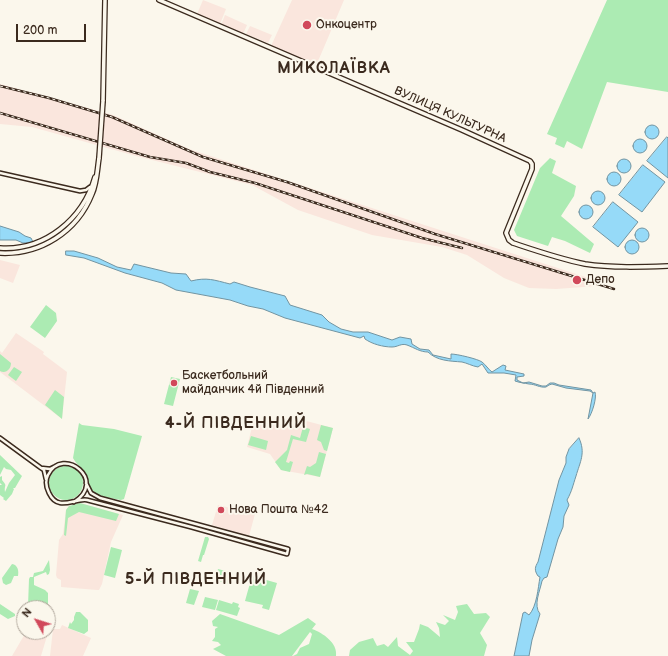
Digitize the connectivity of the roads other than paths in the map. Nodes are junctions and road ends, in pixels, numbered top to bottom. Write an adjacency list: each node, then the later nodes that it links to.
1 (105, 0): 3 (main road, bridge)
2 (159, 0): 10 (main road, ВУЛИЦЯ КУЛЬТУРНА)
3 (97, 170): 5 (main road); 9 (main road)
4 (0, 173): 6 (street)
5 (92, 185): 6 (street); 7 (main road)
6 (80, 191): 7 (street)
7 (86, 200): 8 (main road)
8 (0, 248)
9 (0, 253)
10 (668, 266)
11 (0, 438): 13 (street)
12 (58, 465): 13 (street); 14 (street); 15 (street)
13 (41, 468): 14 (street)
14 (46, 482): 16 (street)
15 (86, 483): 16 (street); 16 (street)
16 (74, 502)

